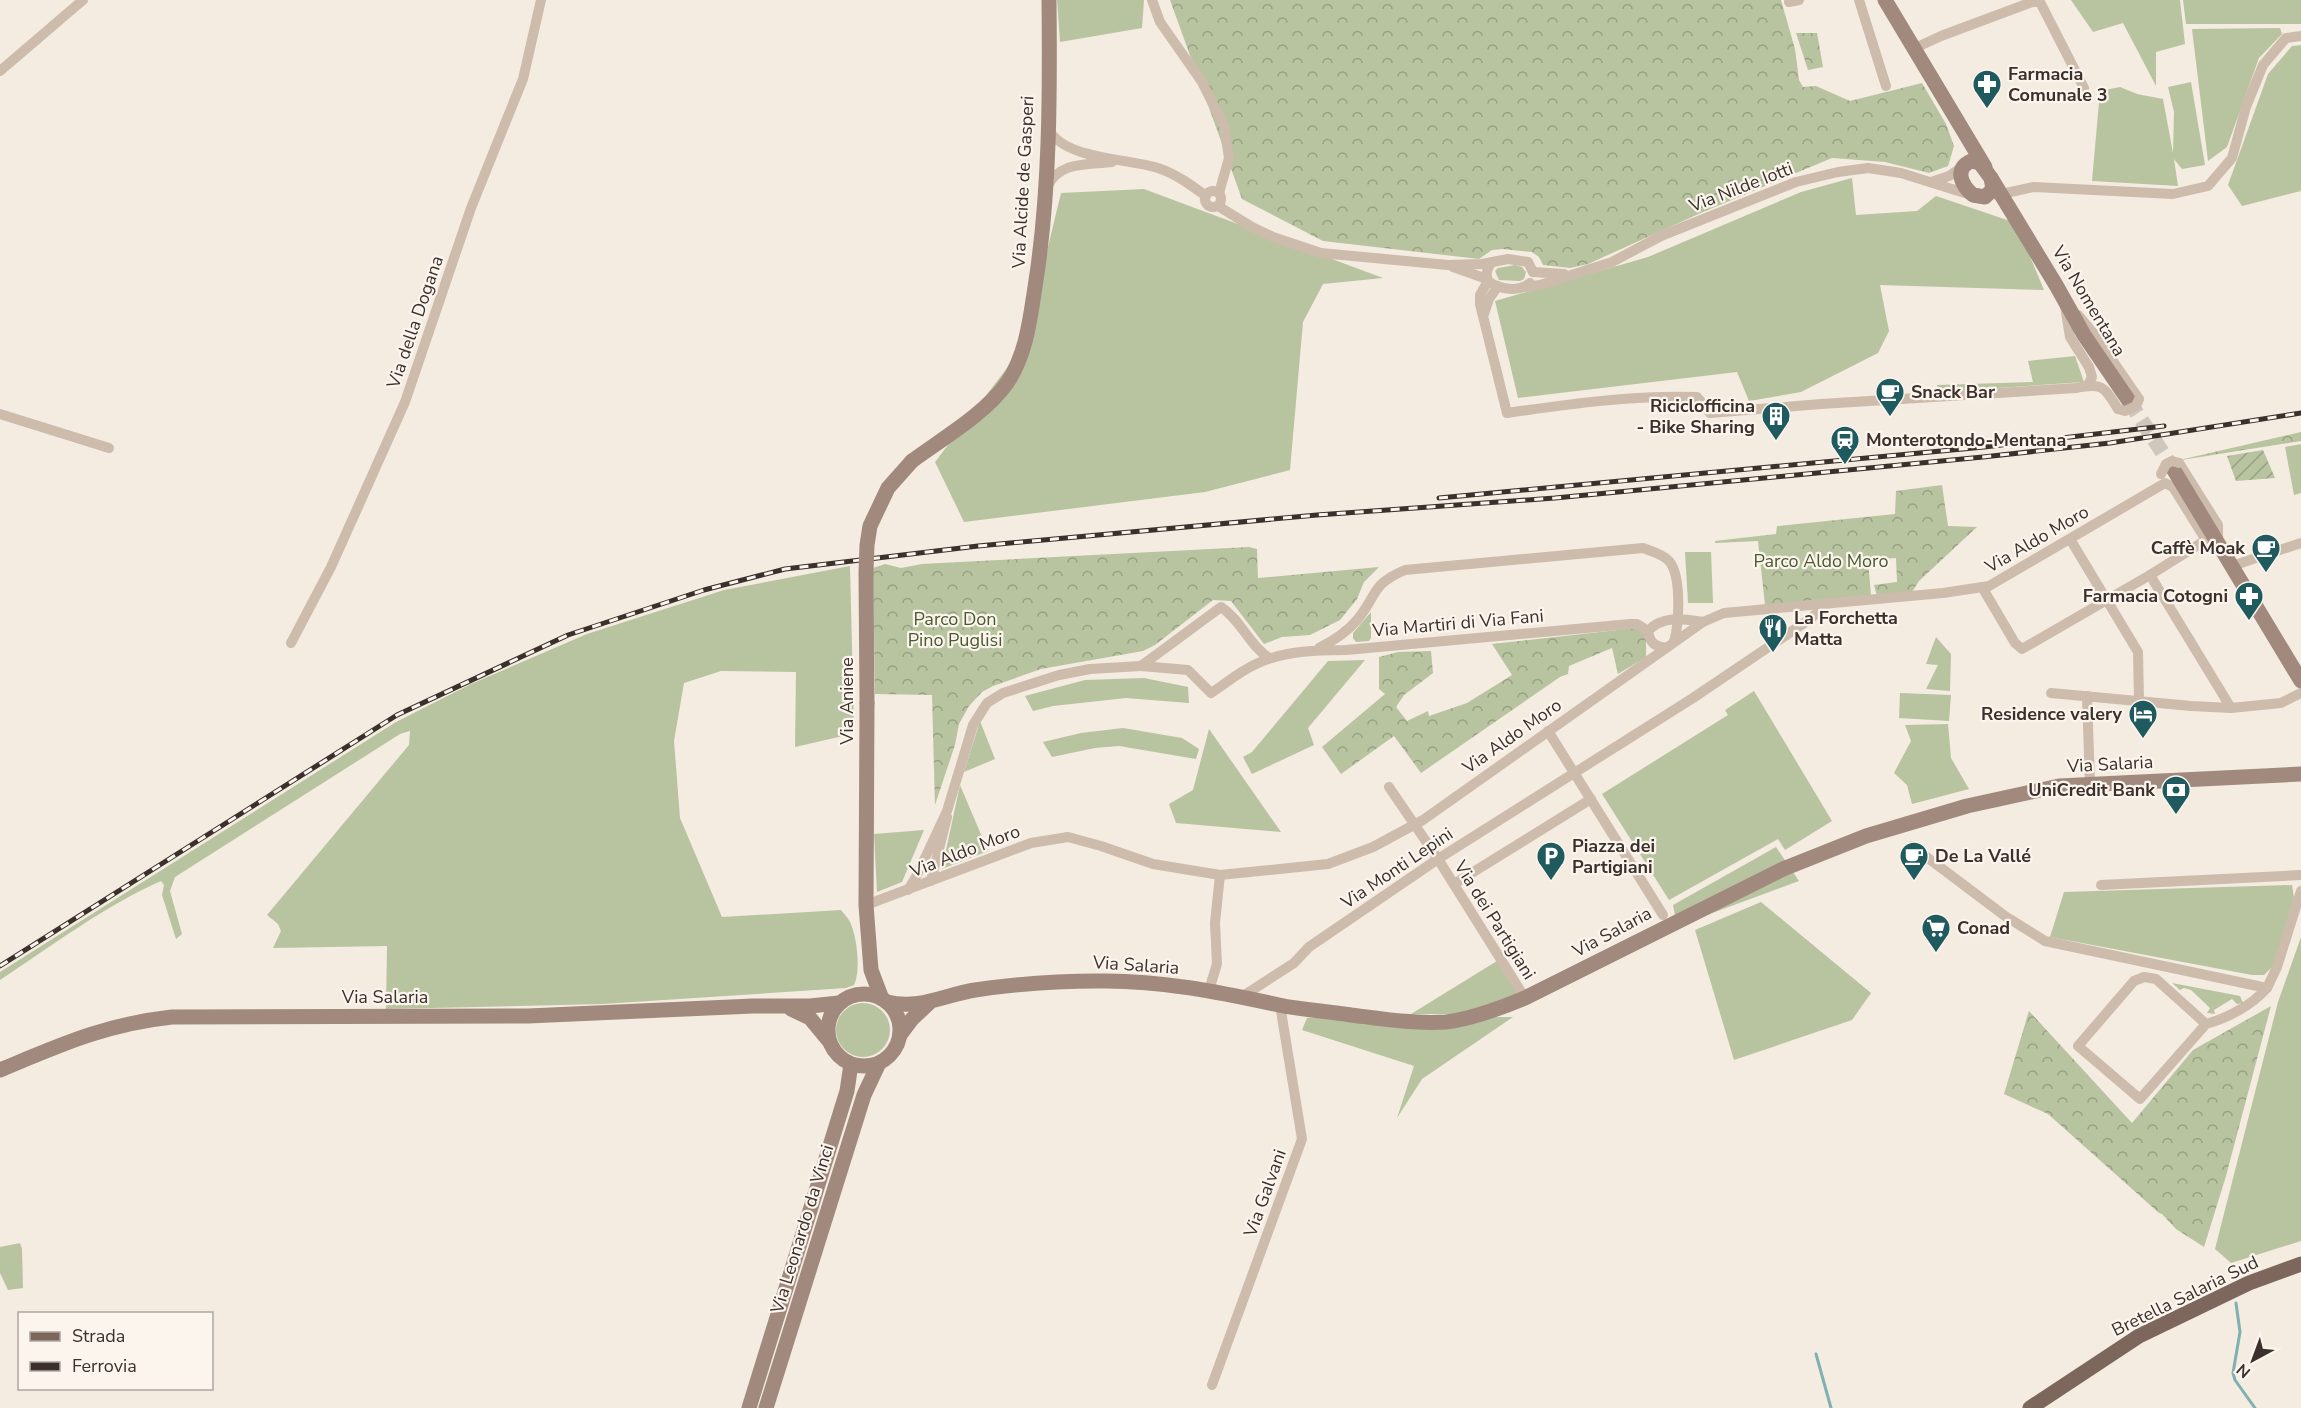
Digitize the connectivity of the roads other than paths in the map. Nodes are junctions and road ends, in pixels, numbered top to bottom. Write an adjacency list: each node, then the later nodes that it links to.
1 (82, 0): 9 (street)
2 (541, 0): 53 (street, Via della Dogana)
3 (1049, 0): 13 (main road, Via Alcide de Gasperi)
4 (1152, 0): 22 (street)
5 (1859, 0): 10 (street)
6 (1885, 0): 8 (main road)
7 (2301, 36): 23 (street)
8 (1913, 49): 11 (street); 12 (main road)
9 (0, 71)
10 (1886, 86)
11 (2084, 88)
12 (1955, 116): 17 (main road); 19 (main road, Via Nomentana)
13 (1047, 125): 14 (street); 15 (main road, Via Alcide de Gasperi)
14 (1062, 145): 15 (street); 16 (street)
15 (1046, 156): 18 (street); 21 (main road, Via Alcide de Gasperi)
16 (1120, 162): 18 (street); 24 (street)
17 (1963, 166): 19 (main road); 20 (street); 25 (main road)
18 (1062, 169): 21 (street)
19 (1988, 172): 23 (main road, Via Nomentana); 25 (main road)
20 (1930, 183): 25 (street, Via Nilde Iotti); 31 (street, Via Nilde Iotti)
21 (1045, 190): 39 (main road, Via Alcide de Gasperi)
22 (1219, 193): 24 (street); 26 (street)
23 (2000, 194): 25 (street); 27 (main road, Via Nomentana)
24 (1206, 196): 26 (street)
25 (1979, 196): 27 (main road, Via Nomentana)
26 (1218, 206): 29 (street, Via Nilde Iotti)
27 (2017, 220): 34 (main road, Via Nomentana)
28 (1491, 263): 29 (street, Via Nilde Iotti); 30 (street, Via Nilde Iotti); 32 (street)
29 (1448, 265): 32 (street, Via Nilde Iotti)
30 (1533, 272): 31 (street, Via Nilde Iotti); 33 (street)
31 (1570, 274): 33 (street, Via Nilde Iotti)
32 (1491, 282): 33 (street); 35 (street)
33 (1526, 287)
34 (2065, 301): 35 (street); 36 (main road, Via Nomentana)
35 (2088, 385): 36 (street)
36 (2129, 403)
37 (0, 414): 38 (street)
38 (109, 448)
39 (912, 461): 82 (main road, Via Aniene, bridge)
40 (2171, 468): 41 (street); 43 (main road)
41 (2157, 488): 42 (street, Via Aldo Moro); 43 (street)
42 (2070, 539): 47 (street, Via Aldo Moro); 48 (street)
43 (2212, 542): 45 (main road); 46 (street)
44 (2301, 543): 45 (street)
45 (2232, 566): 59 (main road)
46 (2150, 575): 48 (street); 64 (street)
47 (1982, 587): 48 (street); 49 (street, Via Aldo Moro)
48 (2107, 600): 63 (street)
49 (1828, 603): 51 (street, Via Aldo Moro); 66 (street, Via Monti Lepini)
50 (1678, 618): 51 (street); 52 (street); 54 (street); 55 (street)
51 (1702, 622): 54 (street, Via Aldo Moro)
52 (1649, 636): 54 (street, Via Martiri di Via Fani); 55 (street, Via Martiri di Via Fani); 57 (street)
53 (291, 643)
54 (1670, 645): 57 (street, Via Aldo Moro)
55 (1317, 650): 56 (street, Via Martiri di Via Fani)
56 (1269, 658): 58 (street, Via Martiri di Via Fani); 58 (street)
57 (1645, 663): 65 (street, Via Aldo Moro)
58 (1140, 666): 71 (street, Via Martiri di Via Fani)
59 (2301, 681)
60 (2051, 693): 62 (street)
61 (2301, 693): 64 (street)
62 (2087, 696): 63 (street); 68 (street)
63 (2139, 701): 64 (street)
64 (2231, 708)
65 (1548, 731): 66 (street); 72 (street, Via Aldo Moro)
66 (1575, 773): 70 (street); 74 (street, Via Monti Lepini)
67 (2301, 774): 68 (main road, Via Salaria)
68 (2090, 784): 89 (main road, Via Salaria)
69 (1389, 787): 72 (street)
70 (1591, 799): 78 (street); 83 (street)
71 (947, 811): 77 (street); 80 (street)
72 (1414, 825): 74 (street); 75 (street, Via Aldo Moro)
73 (1912, 846): 85 (street)
74 (1438, 859): 78 (street, Via dei Partigiani); 88 (street, Via Monti Lepini)
75 (1220, 874): 77 (street, Via Aldo Moro); 86 (street)
76 (2301, 875): 79 (street)
77 (931, 881): 80 (street, Via Aldo Moro)
78 (1454, 885): 89 (street, Via dei Partigiani)
79 (2101, 885)
80 (908, 891): 82 (street, Via Aldo Moro)
81 (2301, 891): 85 (street)
82 (866, 905): 84 (main road, Via Aniene)
83 (1663, 915)
84 (869, 955): 87 (main road, Via Aniene); 90 (main road, Via Aniene)
85 (2267, 988): 95 (street)
86 (1209, 990): 88 (main road, Via Salaria); 92 (main road, Via Salaria)
87 (853, 995): 90 (main road, Via Salaria); 91 (main road, Via Salaria)
88 (1243, 996): 93 (main road, Via Salaria)
89 (1525, 998): 93 (main road, Via Salaria)
90 (884, 1000): 92 (main road, Via Salaria); 96 (main road)
91 (839, 1003): 94 (main road, Via Salaria); 97 (main road)
92 (929, 1003): 96 (main road, Via Salaria)
93 (1280, 1005): 102 (street, Via Galvani)
94 (779, 1006): 97 (main road, Via Salaria); 100 (main road, Via Salaria)
95 (2206, 1024): 95 (street)
96 (900, 1035): 98 (main road, Via Salaria)
97 (830, 1042): 99 (main road, Via Salaria)
98 (879, 1063): 99 (main road); 104 (main road, Via Leonardo da Vinci)
99 (851, 1064): 103 (main road, Via Leonardo da Vinci)
100 (0, 1070)
101 (2301, 1264): 105 (main road, Bretella Salaria Sud)
102 (1212, 1385)
103 (748, 1408)
104 (766, 1408)
105 (2030, 1408)

